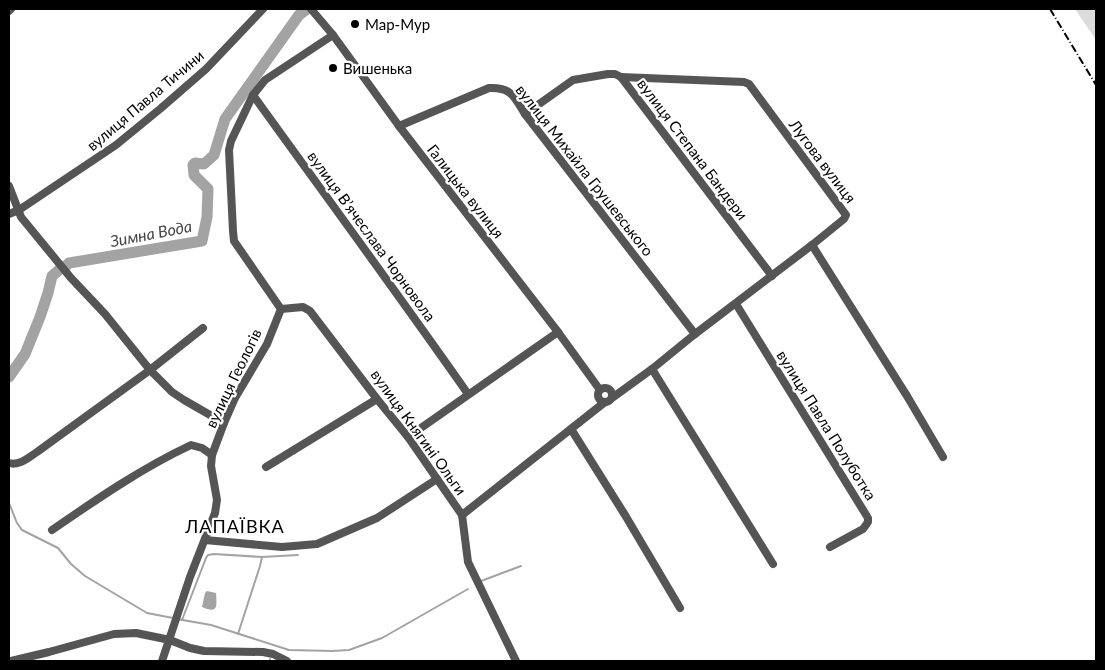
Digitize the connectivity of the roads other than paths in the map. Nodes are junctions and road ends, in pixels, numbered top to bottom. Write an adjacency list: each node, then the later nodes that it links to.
1 (263, 9): 9 (street, вулиця Павла Тичини)
2 (311, 9): 3 (street, Галицька вулиця)
3 (333, 35): 5 (street); 7 (street, Галицька вулиця)
4 (621, 77): 6 (street, вулиця Степана Бандери); 11 (street, Лугова вулиця); 12 (street, вулиця Степана Бандери)
5 (253, 96): 14 (street); 21 (street, вулиця Вʼячеслава Чорновола)
6 (526, 114): 7 (street, вулиця Михайла Грушевського); 17 (street, вулиця Михайла Грушевського)
7 (399, 126): 16 (street, Галицька вулиця)
8 (9, 186): 9 (street)
9 (19, 210): 10 (street, вулиця Павла Тичини); 19 (street)
10 (9, 214)
11 (812, 245): 12 (street, Лугова вулиця); 28 (street)
12 (772, 276): 13 (street, Лугова вулиця)
13 (736, 304): 17 (street, Лугова вулиця); 35 (street, вулиця Павла Полуботка)
14 (281, 309): 22 (street, вулиця Княгині Ольги); 24 (street, вулиця Геологів)
15 (203, 328): 19 (street)
16 (558, 332): 20 (street, Галицька вулиця); 21 (street)
17 (695, 334): 18 (street, Лугова вулиця)
18 (652, 369): 23 (street, Лугова вулиця); 36 (street)
19 (150, 370): 24 (street); 29 (street)
20 (600, 390): 23 (street); 23 (street)
21 (468, 394): 26 (street)
22 (377, 399): 26 (street, вулиця Княгині Ольги); 30 (street)
23 (609, 400): 25 (street, Лугова вулиця)
24 (224, 423): 27 (street, вулиця Геологів)
25 (571, 430): 32 (street, Лугова вулиця); 37 (street)
26 (408, 437): 31 (street, вулиця Княгині Ольги)
27 (212, 455): 33 (street); 34 (street, вулиця Геологів)
28 (943, 456)
29 (9, 463)
30 (266, 467)
31 (437, 480): 32 (street, вулиця Княгині Ольги); 34 (street)
32 (462, 515): 42 (street, вулиця Княгині Ольги)
33 (52, 530)
34 (205, 540): 38 (street, вулиця Геологів)
35 (830, 547)
36 (773, 564)
37 (680, 608)
38 (170, 640): 39 (street); 40 (street, вулиця Геологів); 41 (street)
39 (11, 661)
40 (162, 661)
41 (287, 661)
42 (516, 661)

